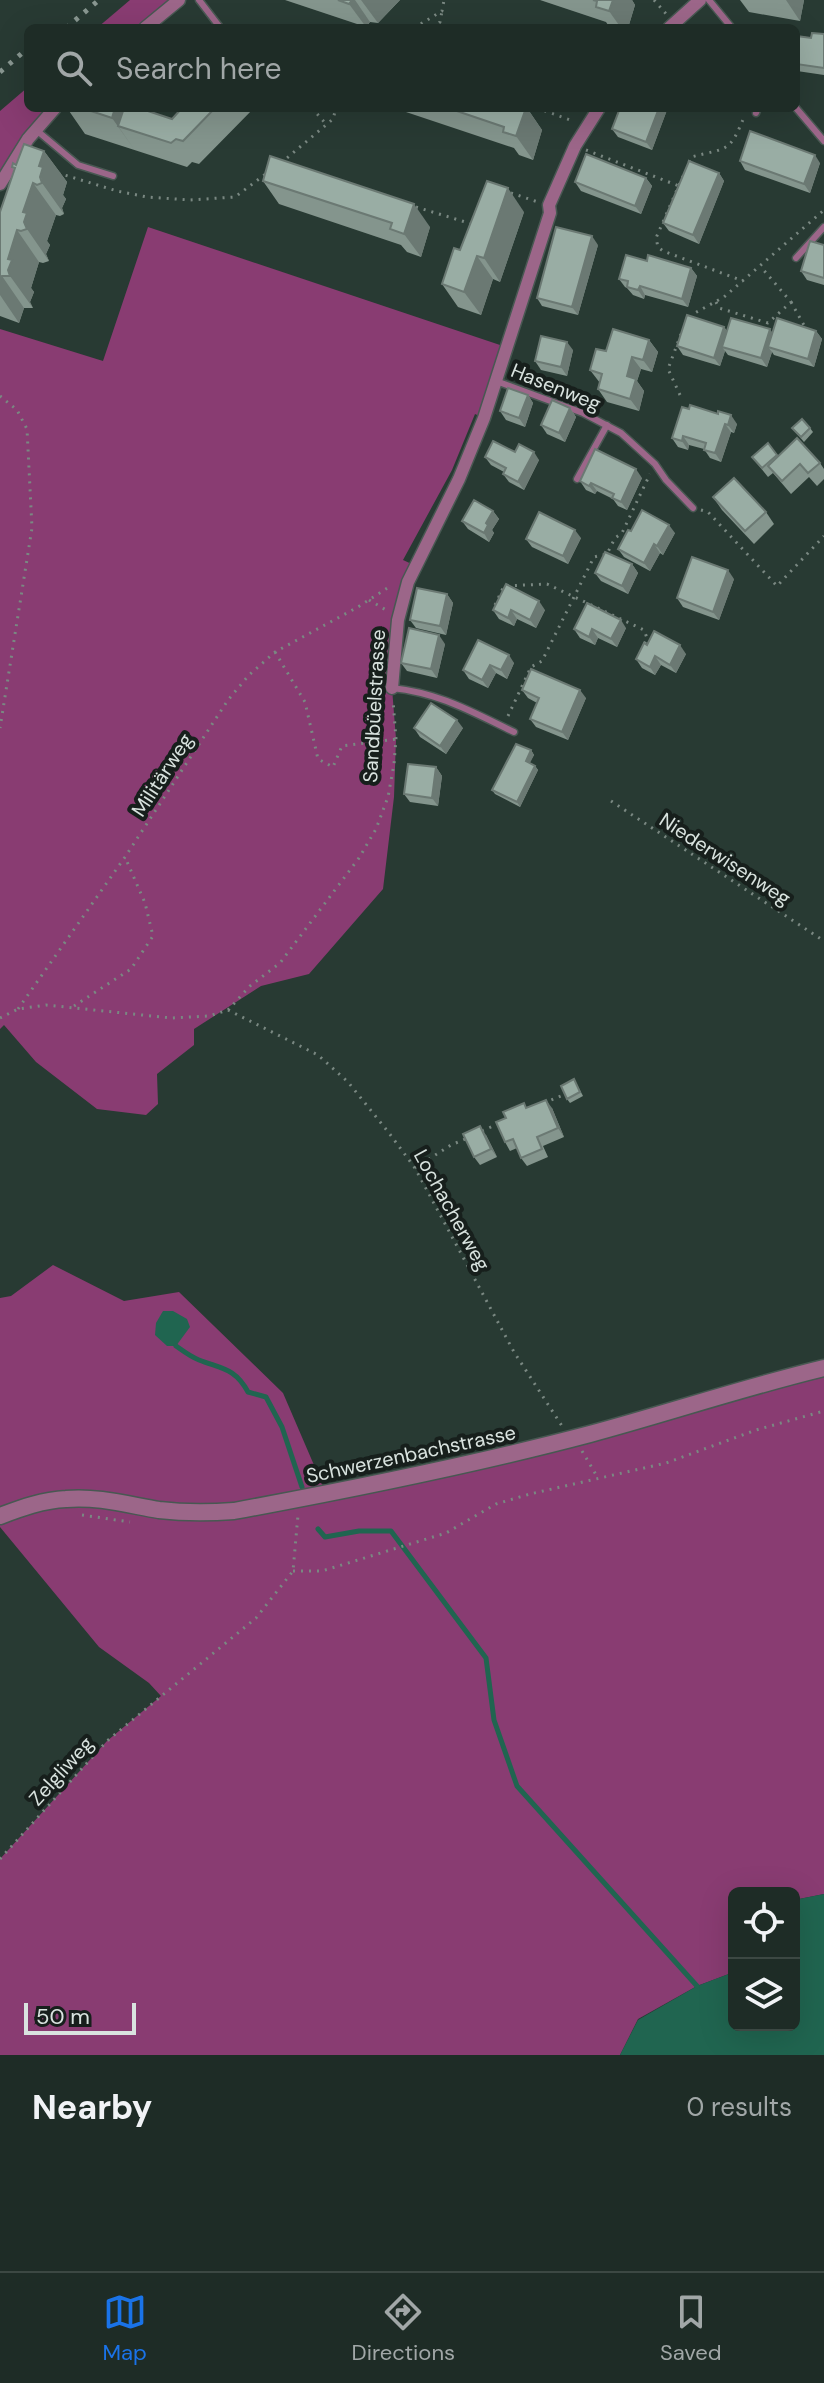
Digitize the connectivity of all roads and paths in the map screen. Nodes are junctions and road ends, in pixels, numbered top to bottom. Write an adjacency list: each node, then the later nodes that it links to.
1 (179, 0): 8 (street)
2 (199, 0): 9 (lane)
3 (444, 0): 7 (path)
4 (654, 0): 12 (path)
5 (700, 0): 13 (street)
6 (709, 0): 14 (lane)
7 (442, 11): 10 (path); 11 (path)
8 (150, 24)
9 (217, 24)
10 (421, 24)
11 (438, 24)
12 (671, 24)
13 (674, 24)
14 (729, 24)
15 (824, 35): 16 (path)
16 (800, 38)
17 (51, 112): 26 (street)
18 (315, 112): 24 (path)
19 (335, 112): 24 (path)
20 (548, 112): 25 (path)
21 (597, 112): 25 (street, Sandbüelstrasse)
22 (746, 112): 34 (path)
23 (799, 112): 27 (lane)
24 (326, 125): 29 (path)
25 (588, 127): 28 (street, Sandbüelstrasse)
26 (35, 129): 32 (lane); 33 (street)
27 (824, 141)
28 (575, 146): 34 (path); 37 (street, Sandbüelstrasse)
29 (290, 169)
30 (51, 171): 31 (path)
31 (268, 173)
32 (113, 176)
33 (0, 184)
34 (679, 186): 43 (path)
35 (511, 193): 37 (path)
36 (406, 204): 39 (path)
37 (549, 205): 47 (street, Sandbüelstrasse)
38 (824, 210): 42 (path)
39 (480, 211)
40 (824, 227): 41 (lane)
41 (796, 258)
42 (760, 266): 43 (path); 45 (path)
43 (743, 281): 44 (path)
44 (716, 302): 45 (path); 48 (path)
45 (791, 302): 46 (path)
46 (805, 327)
47 (496, 381): 50 (lane, Hasenweg); 57 (street, Sandbüelstrasse)
48 (680, 395)
49 (0, 396): 62 (path)
50 (607, 425): 51 (lane, Hasenweg); 52 (lane)
51 (655, 464): 53 (lane, Hasenweg); 55 (path)
52 (577, 479)
53 (693, 508): 54 (path)
54 (824, 536)
55 (575, 596): 56 (path); 59 (path); 61 (path)
56 (495, 605)
57 (398, 620): 58 (path, Militärweg); 60 (street, Sandbüelstrasse)
58 (275, 652): 64 (path); 66 (path, Militärweg)
59 (640, 652)
60 (392, 688): 61 (lane); 64 (path, Sandbüelstrasse)
61 (503, 727): 63 (lane)
62 (0, 728)
63 (514, 732)
64 (396, 739): 70 (path, Sandbüelstrasse)
65 (611, 801): 67 (path, Niederwisenweg)
66 (125, 857): 68 (path); 69 (path, Militärweg)
67 (824, 941)
68 (74, 1006): 69 (path); 70 (path)
69 (18, 1009): 71 (path)
70 (228, 1010): 75 (path, Lochacherweg)
71 (0, 1018)
72 (563, 1095): 73 (path)
73 (535, 1107)
74 (507, 1120): 75 (path)
75 (415, 1168): 78 (path, Lochacherweg)
76 (824, 1368): 78 (street, Schwerzenbachstrasse)
77 (824, 1411): 79 (path)
78 (571, 1439): 79 (path, Lochacherweg); 80 (street, Schwerzenbachstrasse)
79 (598, 1478): 82 (path)
80 (298, 1499): 81 (street, Schwerzenbachstrasse); 82 (path)
81 (0, 1516)
82 (293, 1571): 83 (path, Zelgliweg)
83 (0, 1859)

